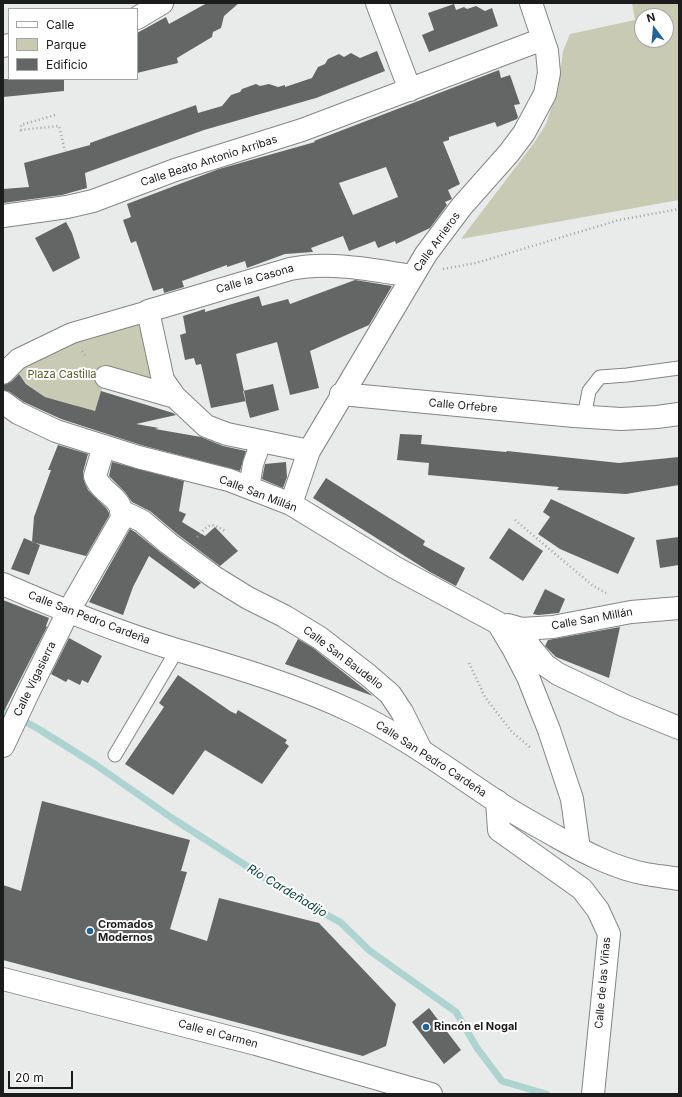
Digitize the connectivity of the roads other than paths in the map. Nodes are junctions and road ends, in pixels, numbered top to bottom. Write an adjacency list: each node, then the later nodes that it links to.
1 (162, 3): 4 (street)
2 (377, 3): 6 (street)
3 (531, 3): 5 (street, Calle Arrieros)
4 (138, 17)
5 (544, 39): 6 (street, Calle Beato Antonio Arribas); 8 (street, Calle Arrieros)
6 (410, 90): 7 (street, Calle Beato Antonio Arribas)
7 (3, 216)
8 (412, 276): 9 (street, Calle la Casona); 13 (street, Calle Arrieros)
9 (148, 311): 11 (street); 14 (street)
10 (679, 368): 17 (lane)
11 (3, 374)
12 (106, 377): 14 (street)
13 (341, 394): 17 (street, Calle Orfebre); 20 (street, Calle Arrieros)
14 (175, 397): 18 (street)
15 (3, 402): 19 (street, Calle San Millán)
16 (679, 414): 17 (street, Calle Orfebre)
17 (584, 417)
18 (261, 442): 20 (street); 21 (street)
19 (104, 446): 21 (street, Calle San Millán); 23 (street, Calle San Baudelio)
20 (309, 451): 22 (street, Calle Arrieros)
21 (249, 488): 22 (street, Calle San Millán)
22 (291, 504): 27 (street, Calle San Millán)
23 (121, 511): 26 (street); 32 (street, Calle San Baudelio)
24 (3, 584): 26 (street, Calle San Pedro Cardeña)
25 (679, 608): 28 (street, Calle San Millán)
26 (68, 612): 29 (street, Calle San Pedro Cardeña); 31 (street, Calle Vigasierra)
27 (498, 623): 28 (street, Calle San Millán); 35 (street)
28 (522, 629): 30 (street)
29 (177, 650): 32 (street, Calle San Pedro Cardeña); 33 (lane)
30 (679, 728)
31 (3, 746)
32 (421, 750): 34 (street, Calle San Pedro Cardeña)
33 (114, 755)
34 (497, 801): 35 (street, Calle San Pedro Cardeña); 39 (street, Calle de las Viñas)
35 (579, 849): 36 (street, Calle San Pedro Cardeña)
36 (679, 879)
37 (3, 979): 38 (street, Calle el Carmen)
38 (429, 1094)
39 (593, 1094)

